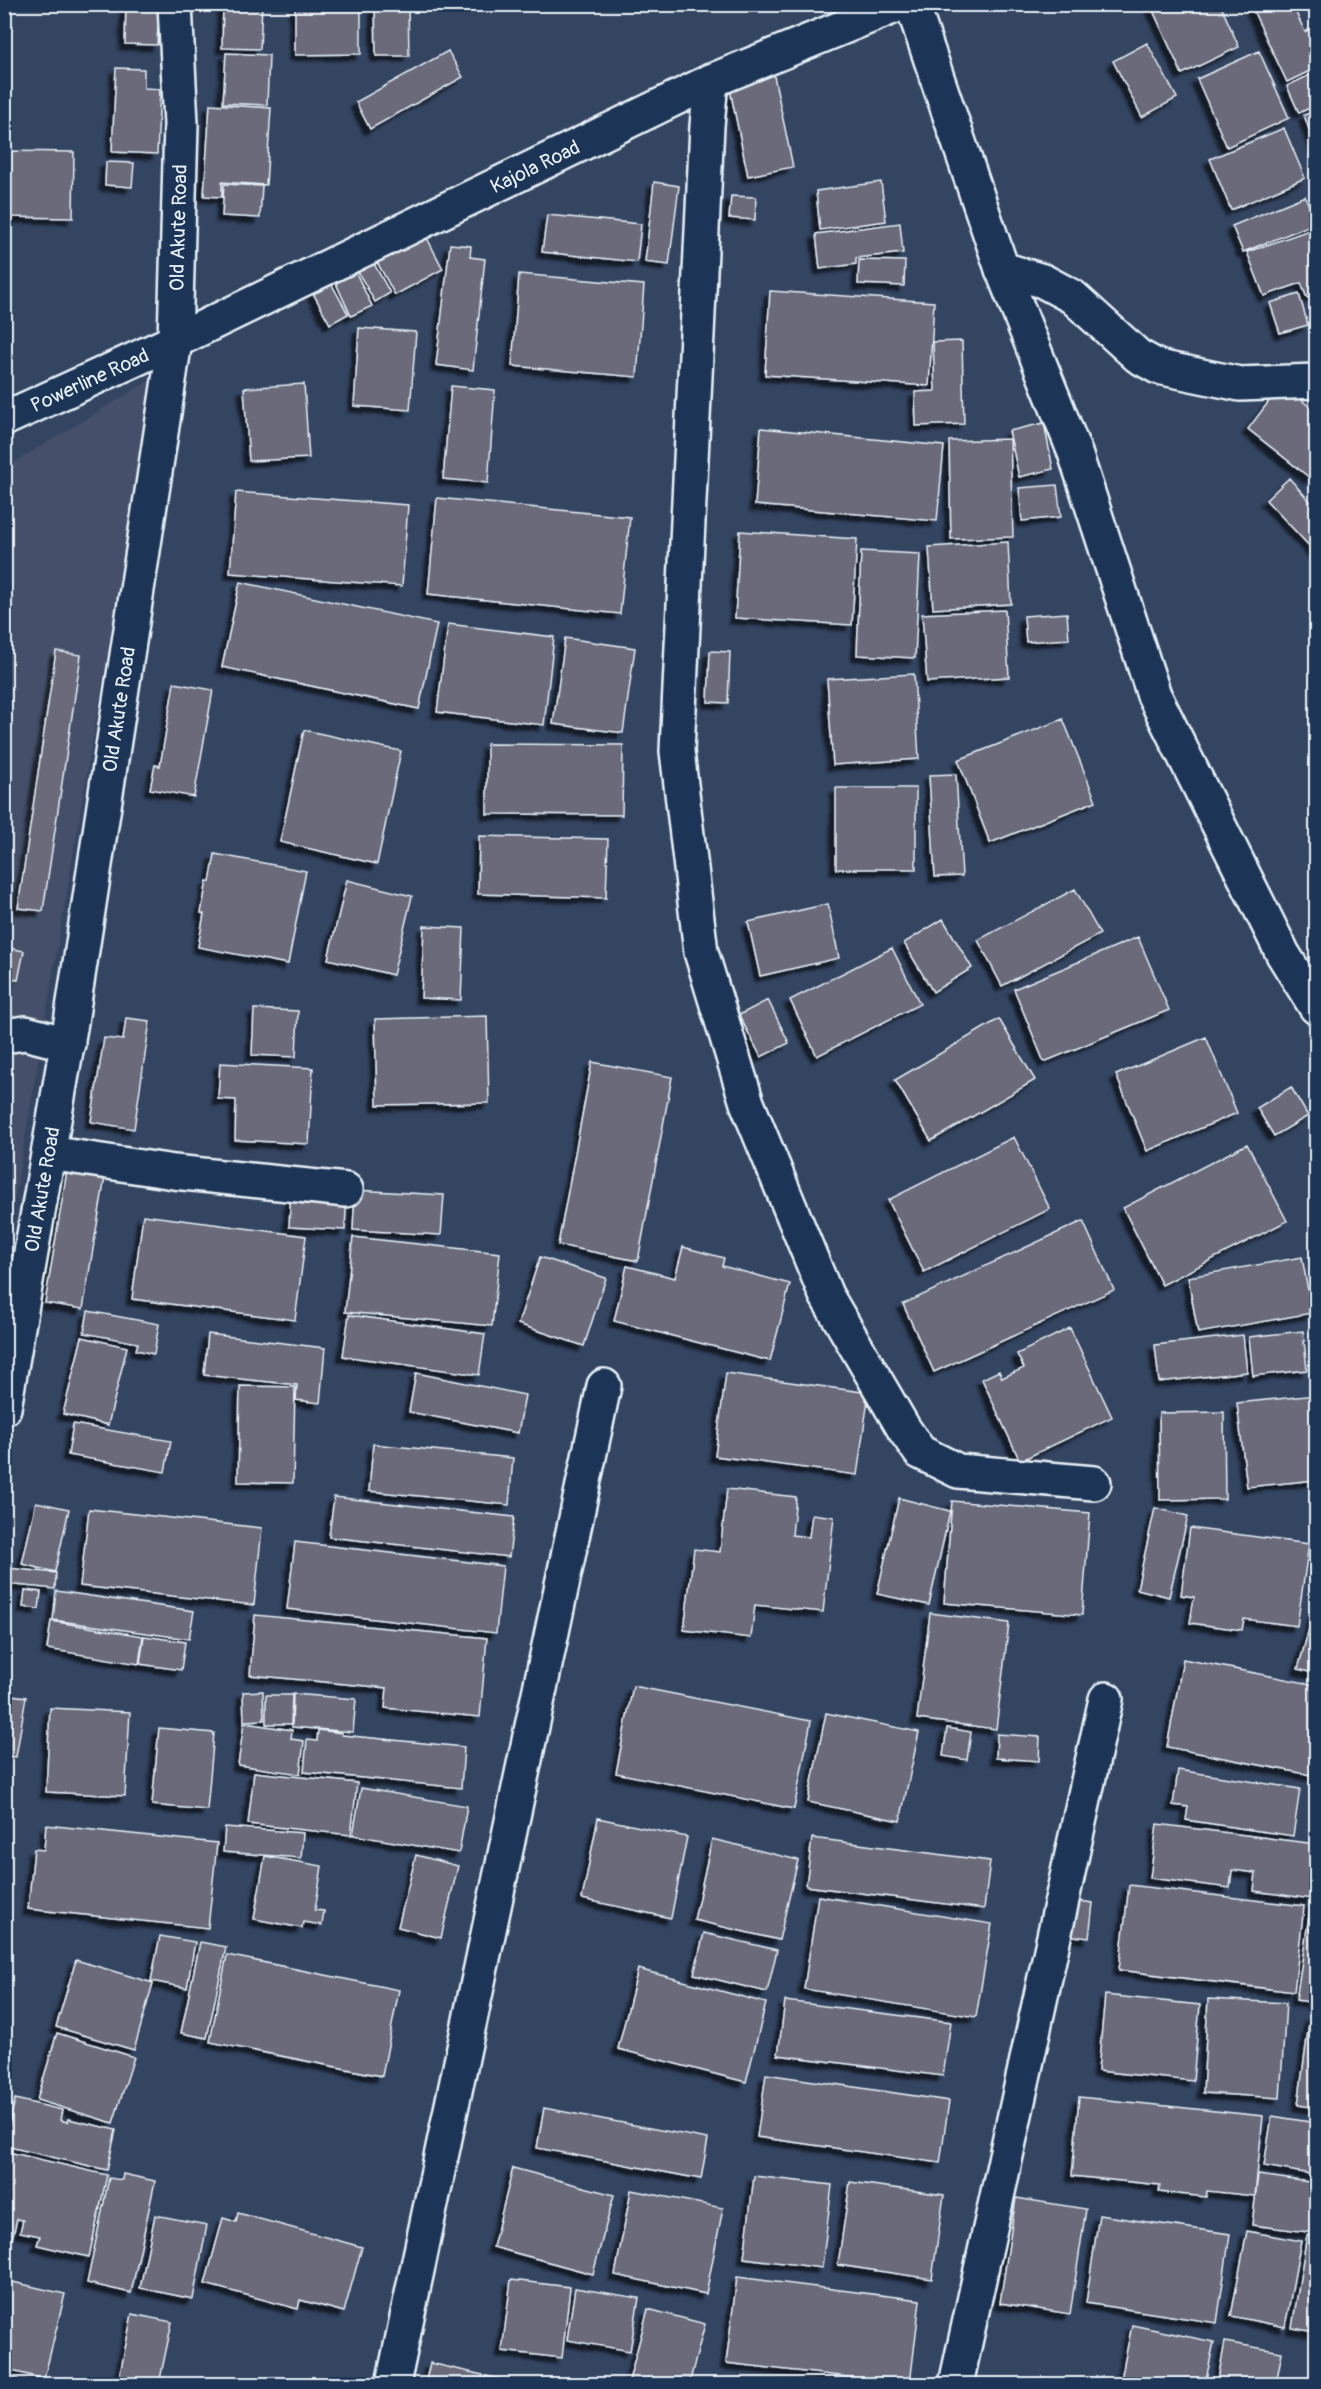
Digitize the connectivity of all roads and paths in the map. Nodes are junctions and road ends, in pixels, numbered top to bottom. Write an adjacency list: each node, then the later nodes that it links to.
1 (175, 4): 6 (street, Old Akute Road)
2 (900, 4): 4 (street, Kajola Road)
3 (912, 4): 5 (street)
4 (711, 81): 6 (street, Kajola Road); 16 (street)
5 (1002, 269): 7 (street); 9 (street)
6 (175, 341): 8 (street, Powerline Road); 11 (street, Old Akute Road)
7 (1317, 381)
8 (4, 419)
9 (1317, 1007)
10 (4, 1036): 11 (street)
11 (68, 1044): 12 (street, Old Akute Road)
12 (49, 1153): 13 (street); 15 (street, Old Akute Road)
13 (346, 1190)
14 (604, 1386): 18 (street)
15 (4, 1408)
16 (1094, 1483)
17 (1106, 1699): 19 (street)
18 (393, 2385)
19 (956, 2385)

